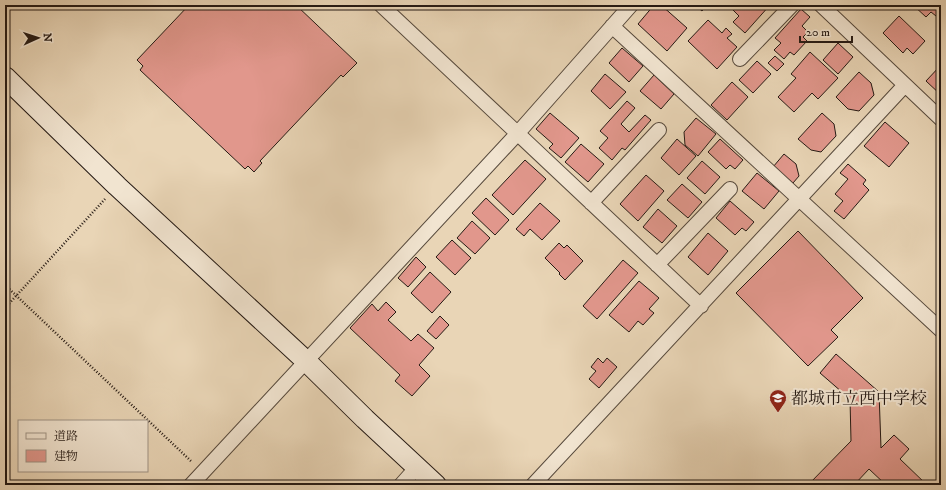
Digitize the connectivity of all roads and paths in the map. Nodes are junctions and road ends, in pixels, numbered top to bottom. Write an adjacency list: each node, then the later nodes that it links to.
1 (381, 5): 11 (street)
2 (631, 5): 5 (street)
3 (792, 5): 6 (street)
4 (821, 5): 8 (street)
5 (612, 26): 11 (street); 14 (street)
6 (740, 59)
7 (5, 77): 12 (street)
8 (905, 85): 9 (street); 14 (street)
9 (941, 119)
10 (658, 130): 15 (street)
11 (517, 134): 15 (street); 22 (street)
12 (117, 186): 18 (path); 22 (street)
13 (730, 189): 16 (street)
14 (798, 199): 19 (street); 21 (street)
15 (591, 204): 16 (street)
16 (657, 265): 19 (street)
17 (5, 285): 18 (path)
18 (16, 296): 20 (path); 23 (path)
19 (701, 306): 30 (street)
20 (5, 308)
21 (941, 330)
22 (306, 361): 25 (street); 26 (street)
23 (147, 420)
24 (148, 421): 26 (path)
25 (417, 467): 28 (street); 29 (street)
26 (202, 472): 27 (street)
27 (191, 485)
28 (401, 485)
29 (436, 485)
30 (533, 485)

